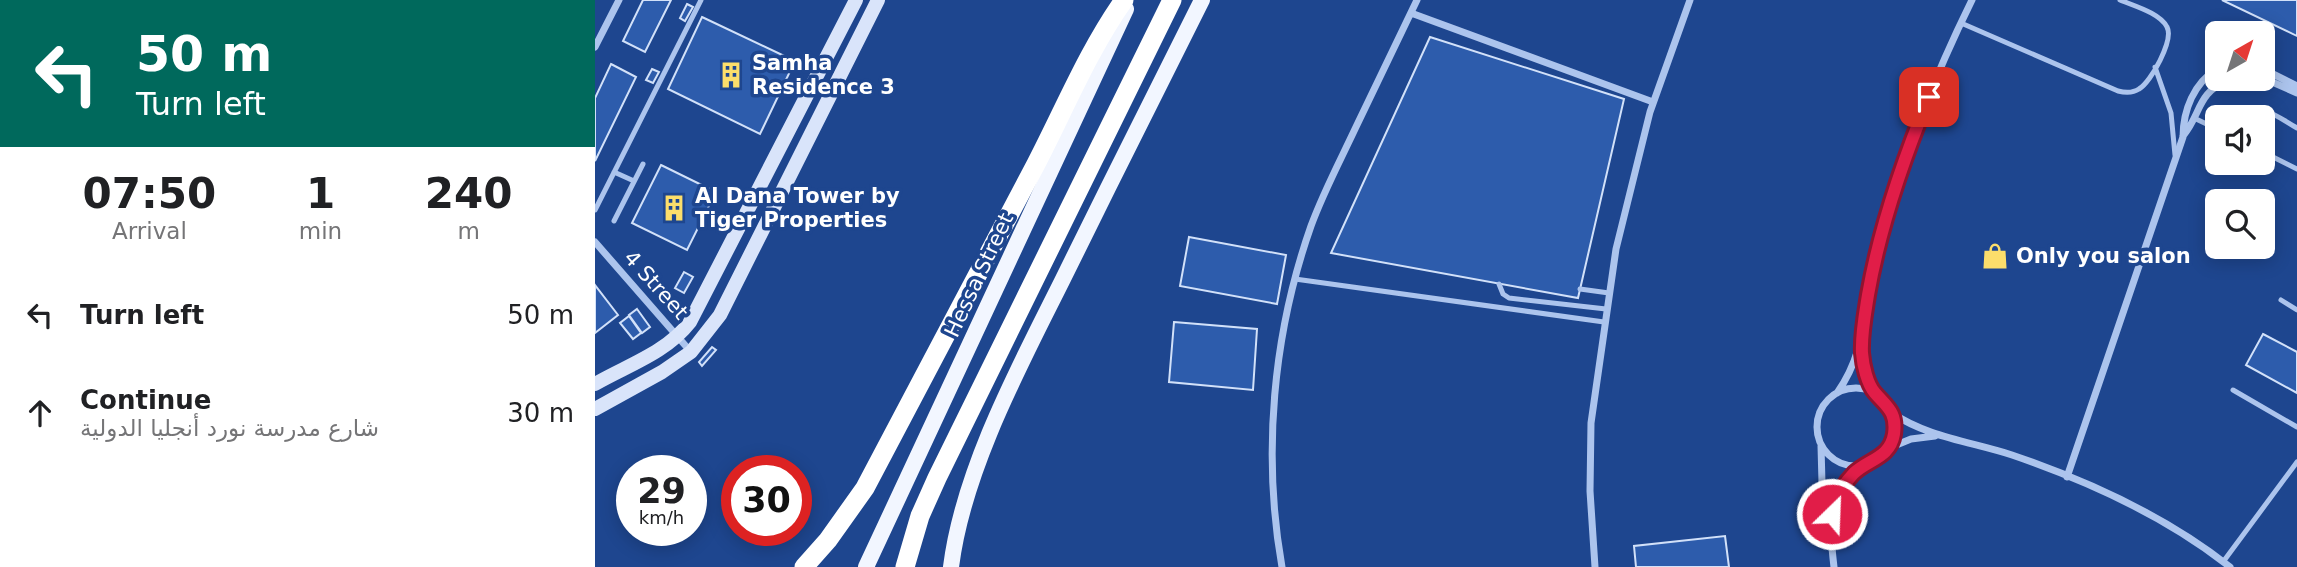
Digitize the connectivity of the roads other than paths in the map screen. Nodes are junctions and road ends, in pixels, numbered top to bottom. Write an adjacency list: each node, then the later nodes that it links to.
1 (619, 0): 15 (street)
2 (701, 0): 33 (lane)
3 (856, 0): 48 (street)
4 (877, 0): 50 (street)
5 (1124, 0): 66 (highway)
6 (1130, 0): 67 (main road, Hessa Street)
7 (1172, 0): 68 (highway)
8 (1202, 0): 69 (main road)
9 (1417, 0): 13 (street)
10 (1690, 0): 23 (street)
11 (1972, 0): 14 (street)
12 (2120, 0): 16 (lane)
13 (1411, 13): 23 (street); 38 (street)
14 (1961, 23): 16 (lane); 49 (street)
15 (595, 47)
16 (2155, 67): 30 (lane)
17 (2275, 75): 20 (street)
18 (2205, 79): 28 (street)
19 (2275, 83): 22 (street)
20 (2297, 86)
21 (2210, 91): 25 (street)
22 (2297, 93)
23 (1653, 102): 41 (street)
24 (2275, 116): 27 (lane)
25 (2194, 118): 26 (lane); 28 (street)
26 (2205, 123)
27 (2297, 128)
28 (2183, 137): 30 (street)
29 (2275, 158): 32 (lane)
30 (2175, 160): 63 (street)
31 (643, 164): 34 (lane)
32 (2297, 169)
33 (614, 172): 34 (lane); 35 (lane)
34 (634, 181): 36 (lane)
35 (595, 210)
36 (614, 220)
37 (595, 243): 48 (street, 4 Street)
38 (1295, 279): 47 (lane); 70 (street)
39 (1499, 284): 44 (lane)
40 (1580, 289): 41 (lane)
41 (1609, 293): 45 (street)
42 (1567, 296): 44 (lane)
43 (2281, 300): 46 (lane)
44 (1571, 305): 45 (lane)
45 (1606, 309): 47 (street)
46 (2297, 310)
47 (1604, 322): 71 (street)
48 (679, 336): 50 (street, 4 Street); 51 (street)
49 (1862, 341): 53 (street); 54 (street)
50 (691, 352): 55 (street)
51 (595, 384)
52 (2233, 390): 57 (lane)
53 (1837, 393): 54 (street); 59 (street)
54 (1874, 393): 56 (street)
55 (595, 409)
56 (1892, 413): 58 (street); 60 (street)
57 (2297, 427)
58 (1947, 436): 60 (street); 63 (street)
59 (1821, 445): 62 (street); 64 (street)
60 (1888, 449): 62 (street)
61 (2297, 462): 65 (lane)
62 (1865, 465): 64 (street)
63 (2067, 477): 65 (street)
64 (1831, 539): 72 (street)
65 (2226, 564)
66 (804, 567)
67 (866, 567)
68 (905, 567)
69 (951, 567)
70 (1282, 567)
71 (1595, 567)
72 (1834, 567)

